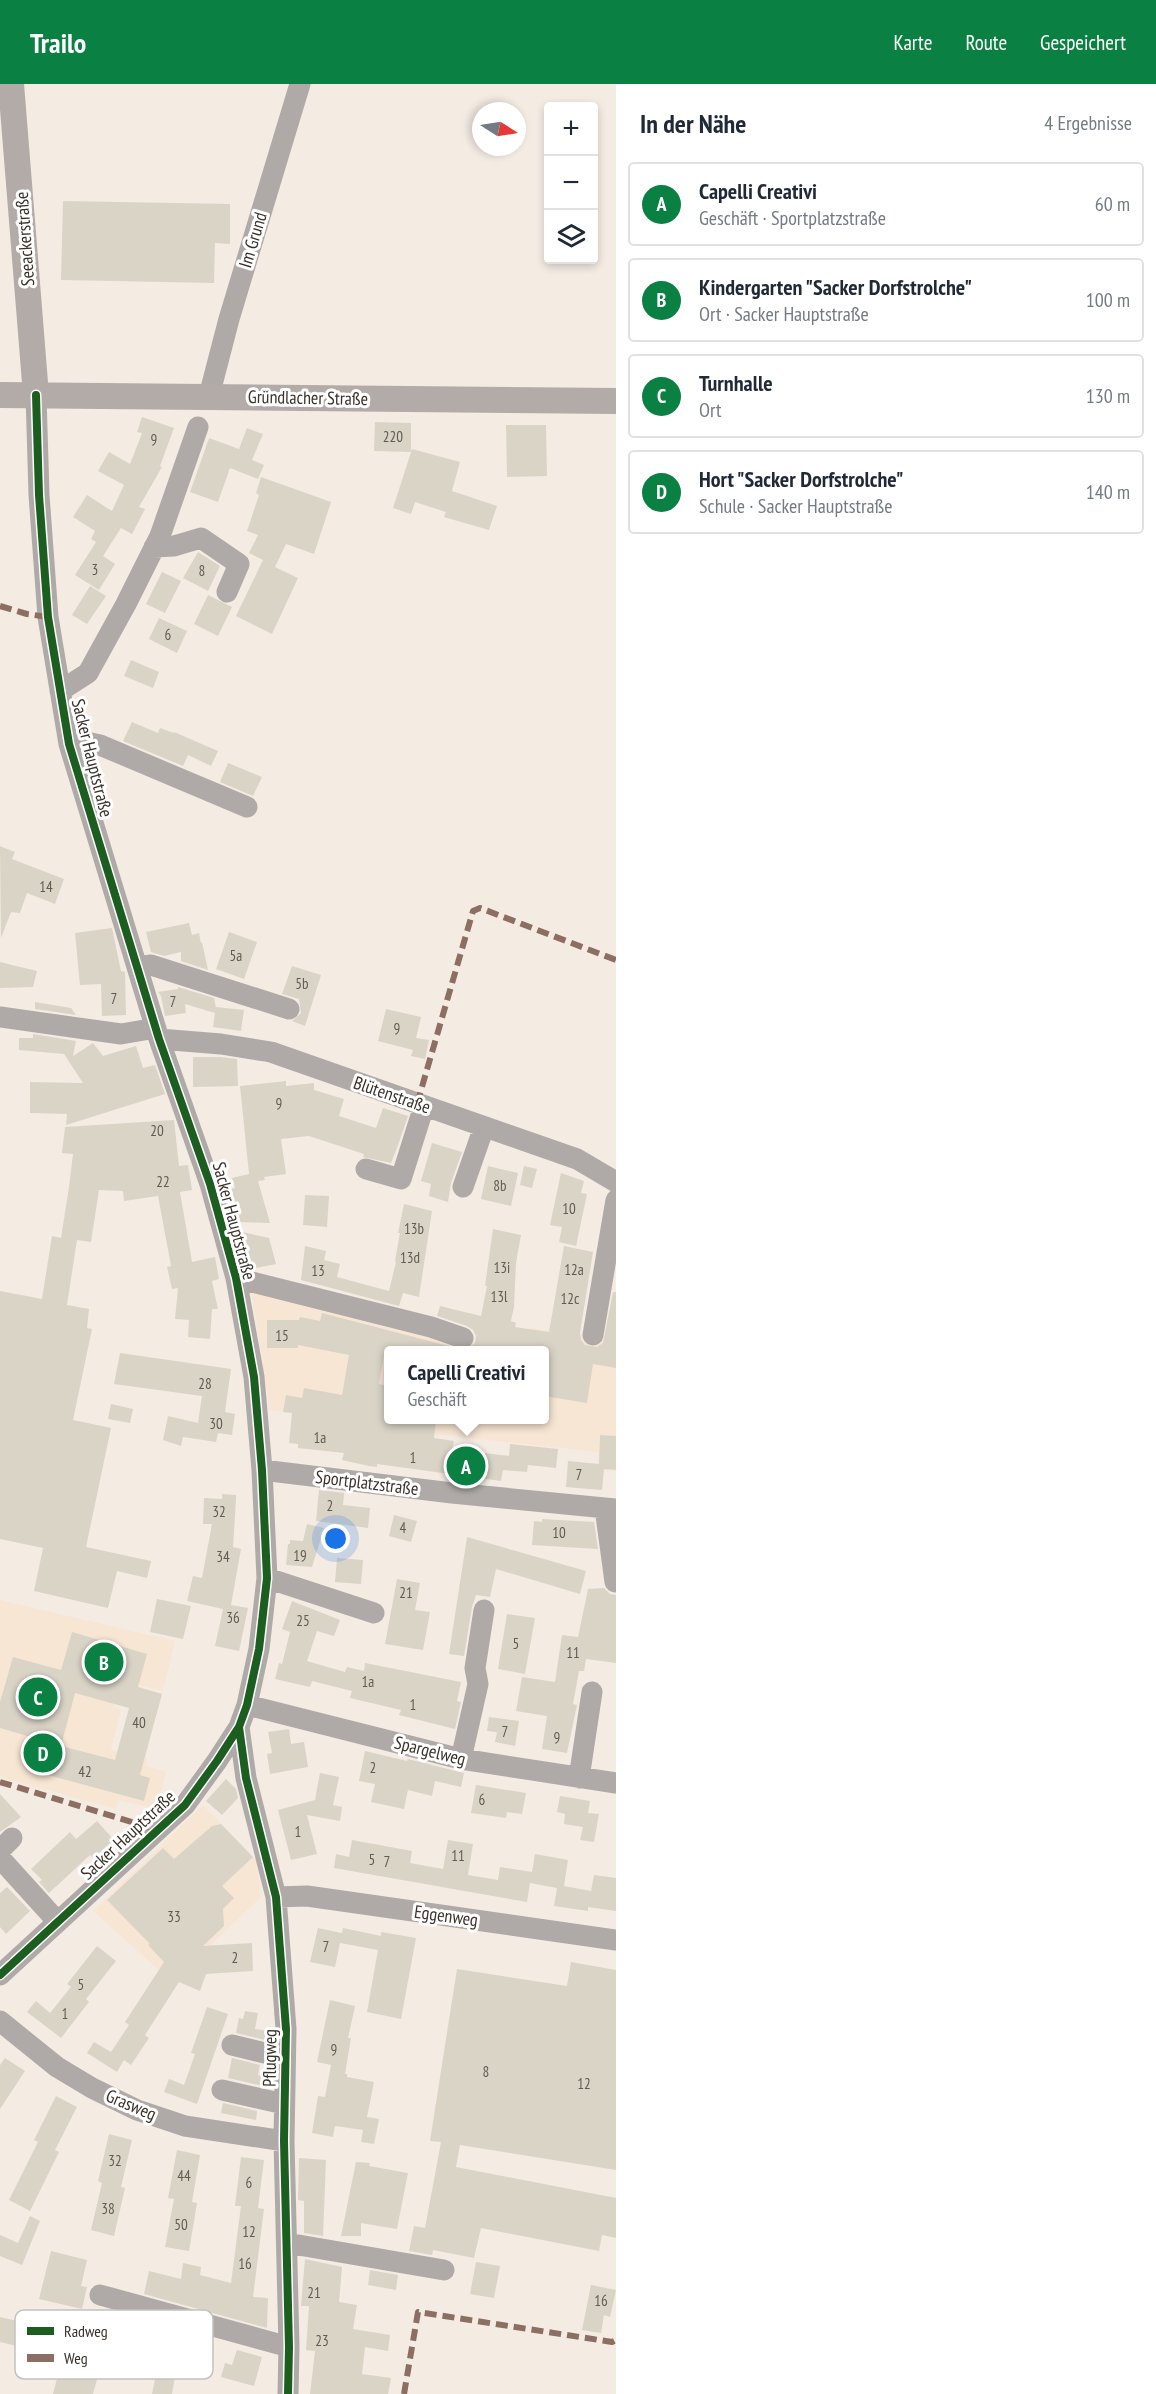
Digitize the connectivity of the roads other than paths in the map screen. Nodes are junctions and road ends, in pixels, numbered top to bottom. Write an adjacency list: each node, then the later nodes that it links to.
1 (11, 84): 4 (main road, Seeackerstraße)
2 (300, 84): 5 (street, Im Grund)
3 (0, 395): 4 (main road, Gründlacher Straße)
4 (36, 395): 5 (main road, Gründlacher Straße); 10 (street, Sacker Hauptstraße)
5 (209, 396): 6 (main road, Gründlacher Straße)
6 (616, 400)
7 (198, 427): 8 (street)
8 (154, 547): 9 (street); 10 (street)
9 (227, 592)
10 (60, 691): 11 (street, Sacker Hauptstraße)
11 (69, 744): 12 (street); 13 (street, Sacker Hauptstraße)
12 (247, 807)
13 (138, 968): 14 (street); 16 (street, Sacker Hauptstraße)
14 (290, 1009)
15 (0, 1017): 16 (street, Blütenstraße)
16 (158, 1034): 17 (street, Blütenstraße); 23 (street, Sacker Hauptstraße)
17 (424, 1106): 18 (street, Blütenstraße); 19 (street)
18 (484, 1127): 20 (street, Blütenstraße); 21 (street)
19 (366, 1169)
20 (616, 1182)
21 (463, 1187)
22 (616, 1200): 24 (street)
23 (236, 1278): 25 (street); 26 (street, Sacker Hauptstraße)
24 (594, 1335)
25 (464, 1338)
26 (262, 1470): 27 (street, Sportplatzstraße); 28 (street, Sacker Hauptstraße)
27 (611, 1508): 29 (street)
28 (267, 1578): 31 (street); 33 (street, Sacker Hauptstraße)
29 (615, 1582)
30 (484, 1610): 35 (street)
31 (374, 1613)
32 (592, 1692): 36 (street)
33 (247, 1704): 34 (street, Sacker Hauptstraße); 35 (street, Spargelweg)
34 (239, 1727): 39 (street, Pflugweg); 40 (street, Sacker Hauptstraße)
35 (461, 1759): 36 (street, Spargelweg)
36 (579, 1778): 37 (street, Spargelweg)
37 (616, 1783)
38 (0, 1858): 40 (street)
39 (276, 1897): 41 (street, Eggenweg); 45 (street, Pflugweg)
40 (57, 1922): 42 (street, Sacker Hauptstraße)
41 (616, 1940)
42 (0, 1975)
43 (0, 2021): 48 (street, Grasweg)
44 (232, 2045): 45 (street)
45 (285, 2058): 47 (street, Pflugweg)
46 (222, 2090): 47 (street)
47 (284, 2104): 48 (street, Pflugweg)
48 (284, 2141): 49 (street, Pflugweg)
49 (286, 2243): 50 (street); 54 (street, Pflugweg)
50 (444, 2271)
51 (100, 2295): 52 (street)
52 (155, 2310)
53 (213, 2326): 54 (street)
54 (289, 2347): 55 (street, Pflugweg)
55 (288, 2394)

